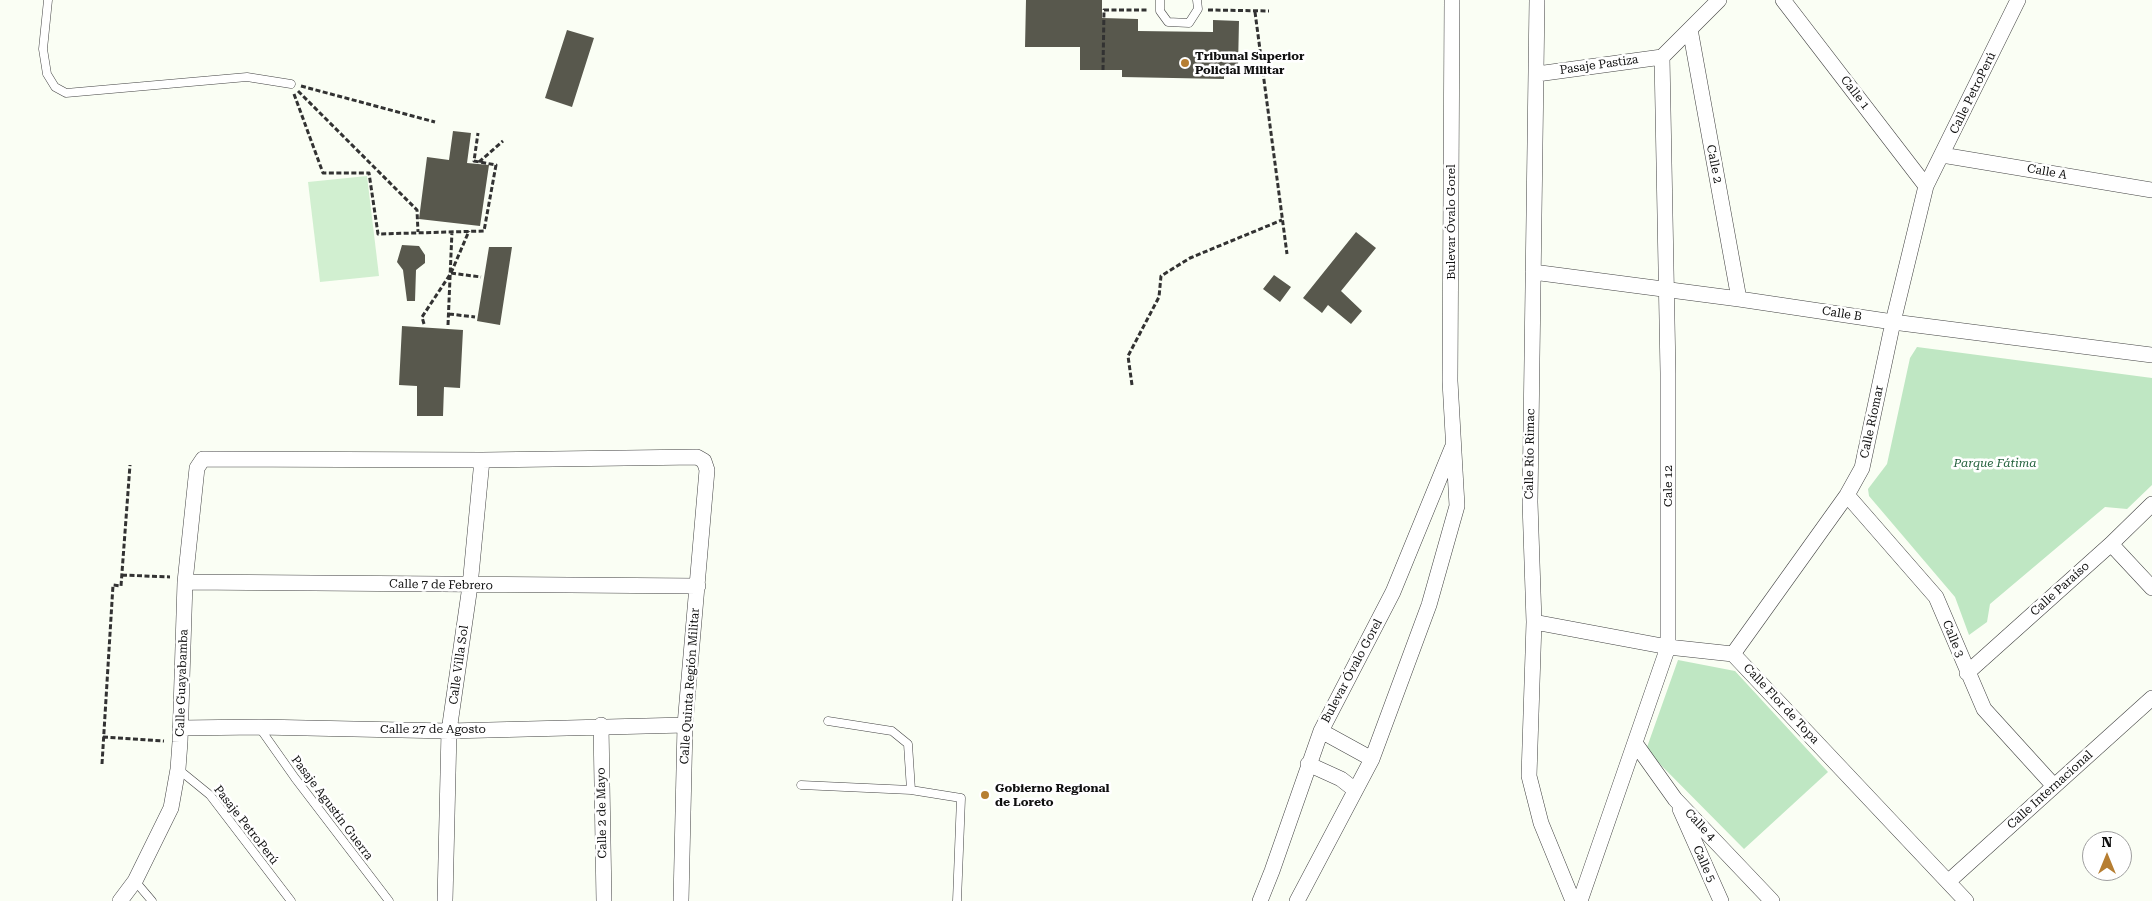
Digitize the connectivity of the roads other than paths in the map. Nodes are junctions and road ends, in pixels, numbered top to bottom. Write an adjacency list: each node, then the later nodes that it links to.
1 (48, 0): 12 (lane)
2 (1160, 0): 3 (lane)
3 (1197, 0)
4 (1452, 0): 21 (street, Bulevar Óvalo Gorel)
5 (1537, 0): 11 (street, Calle Río Rimac)
6 (1720, 0): 9 (street)
7 (1783, 0): 14 (street, Calle 1)
8 (2018, 0): 13 (street, Calle PetroPerú)
9 (1690, 29): 10 (street); 18 (street, Calle 2)
10 (1662, 57): 11 (street, Pasaje Pastiza); 17 (street, Cale 12)
11 (1537, 74): 16 (street, Calle Río Rimac)
12 (291, 84)
13 (1942, 155): 14 (street, Calle PetroPerú); 15 (street, Calle A)
14 (1926, 186): 19 (street, Calle Ríomar)
15 (2152, 190)
16 (1533, 272): 17 (street, Calle B); 30 (street, Calle Río Rimac)
17 (1667, 290): 18 (street, Calle B); 31 (street, Cale 12)
18 (1739, 299): 19 (street, Calle B)
19 (1893, 322): 20 (street, Calle B); 23 (street, Calle Ríomar)
20 (2152, 355)
21 (1454, 444): 40 (street, Bulevar Óvalo Gorel); 43 (street, Bulevar Óvalo Gorel)
22 (482, 460): 26 (street, Calle Guayabamba); 27 (street, Calle Villa Sol); 28 (street, Calle Quinta Región Militar)
23 (1847, 495): 32 (street, Calle Ríomar); 33 (street, Calle 3)
24 (2152, 504): 25 (street, Calle Paraíso)
25 (2111, 544): 29 (street); 33 (street, Calle Paraíso)
26 (185, 580): 27 (street, Calle 7 de Febrero); 41 (street, Calle Guayabamba)
27 (470, 586): 28 (street, Calle 7 de Febrero); 39 (street, Calle Villa Sol)
28 (698, 586): 37 (street, Calle Quinta Región Militar)
29 (2152, 588)
30 (1534, 622): 31 (street, Calle Flor de Topa); 63 (street, Calle Río Rimac)
31 (1668, 647): 32 (street, Calle Flor de Topa); 42 (street, Cale 12)
32 (1733, 654): 52 (street, Calle Flor de Topa)
33 (1967, 673): 47 (street, Calle 3)
34 (2152, 698): 47 (street, Calle Internacional)
35 (828, 721): 48 (lane)
36 (601, 725): 37 (street, Calle 27 de Agosto); 39 (street, Calle 27 de Agosto); 58 (street, Calle 2 de Mayo)
37 (685, 725): 59 (street, Calle Quinta Región Militar)
38 (259, 727): 39 (street, Calle 27 de Agosto); 41 (street, Calle 27 de Agosto); 56 (lane, Pasaje Agustín Guerra)
39 (450, 730): 57 (street, Calle Villa Sol)
40 (1321, 731): 43 (street); 44 (street, Bulevar Óvalo Gorel)
41 (180, 735): 45 (street, Calle Guayabamba)
42 (1635, 743): 50 (street, Calle 4); 64 (street, Cale 12)
43 (1372, 759): 49 (street, Bulevar Óvalo Gorel)
44 (1308, 764): 49 (street); 61 (street, Bulevar Óvalo Gorel)
45 (178, 769): 51 (street, Calle Guayabamba); 55 (lane, Pasaje PetroPerú)
46 (801, 785): 48 (lane)
47 (2054, 786): 52 (street, Calle Internacional)
48 (911, 790): 60 (lane)
49 (1355, 790): 62 (street, Bulevar Óvalo Gorel)
50 (1675, 799): 65 (street, Calle 5); 66 (street, Calle 4)
51 (135, 881): 53 (street, Calle Guayabamba); 54 (lane)
52 (1948, 881): 67 (street, Calle Flor de Topa)
53 (120, 901)
54 (152, 901)
55 (291, 901)
56 (389, 901)
57 (445, 901)
58 (604, 901)
59 (681, 901)
60 (957, 901)
61 (1260, 901)
62 (1297, 901)
63 (1573, 901)
64 (1580, 901)
65 (1721, 901)
66 (1772, 901)
67 (1966, 901)

